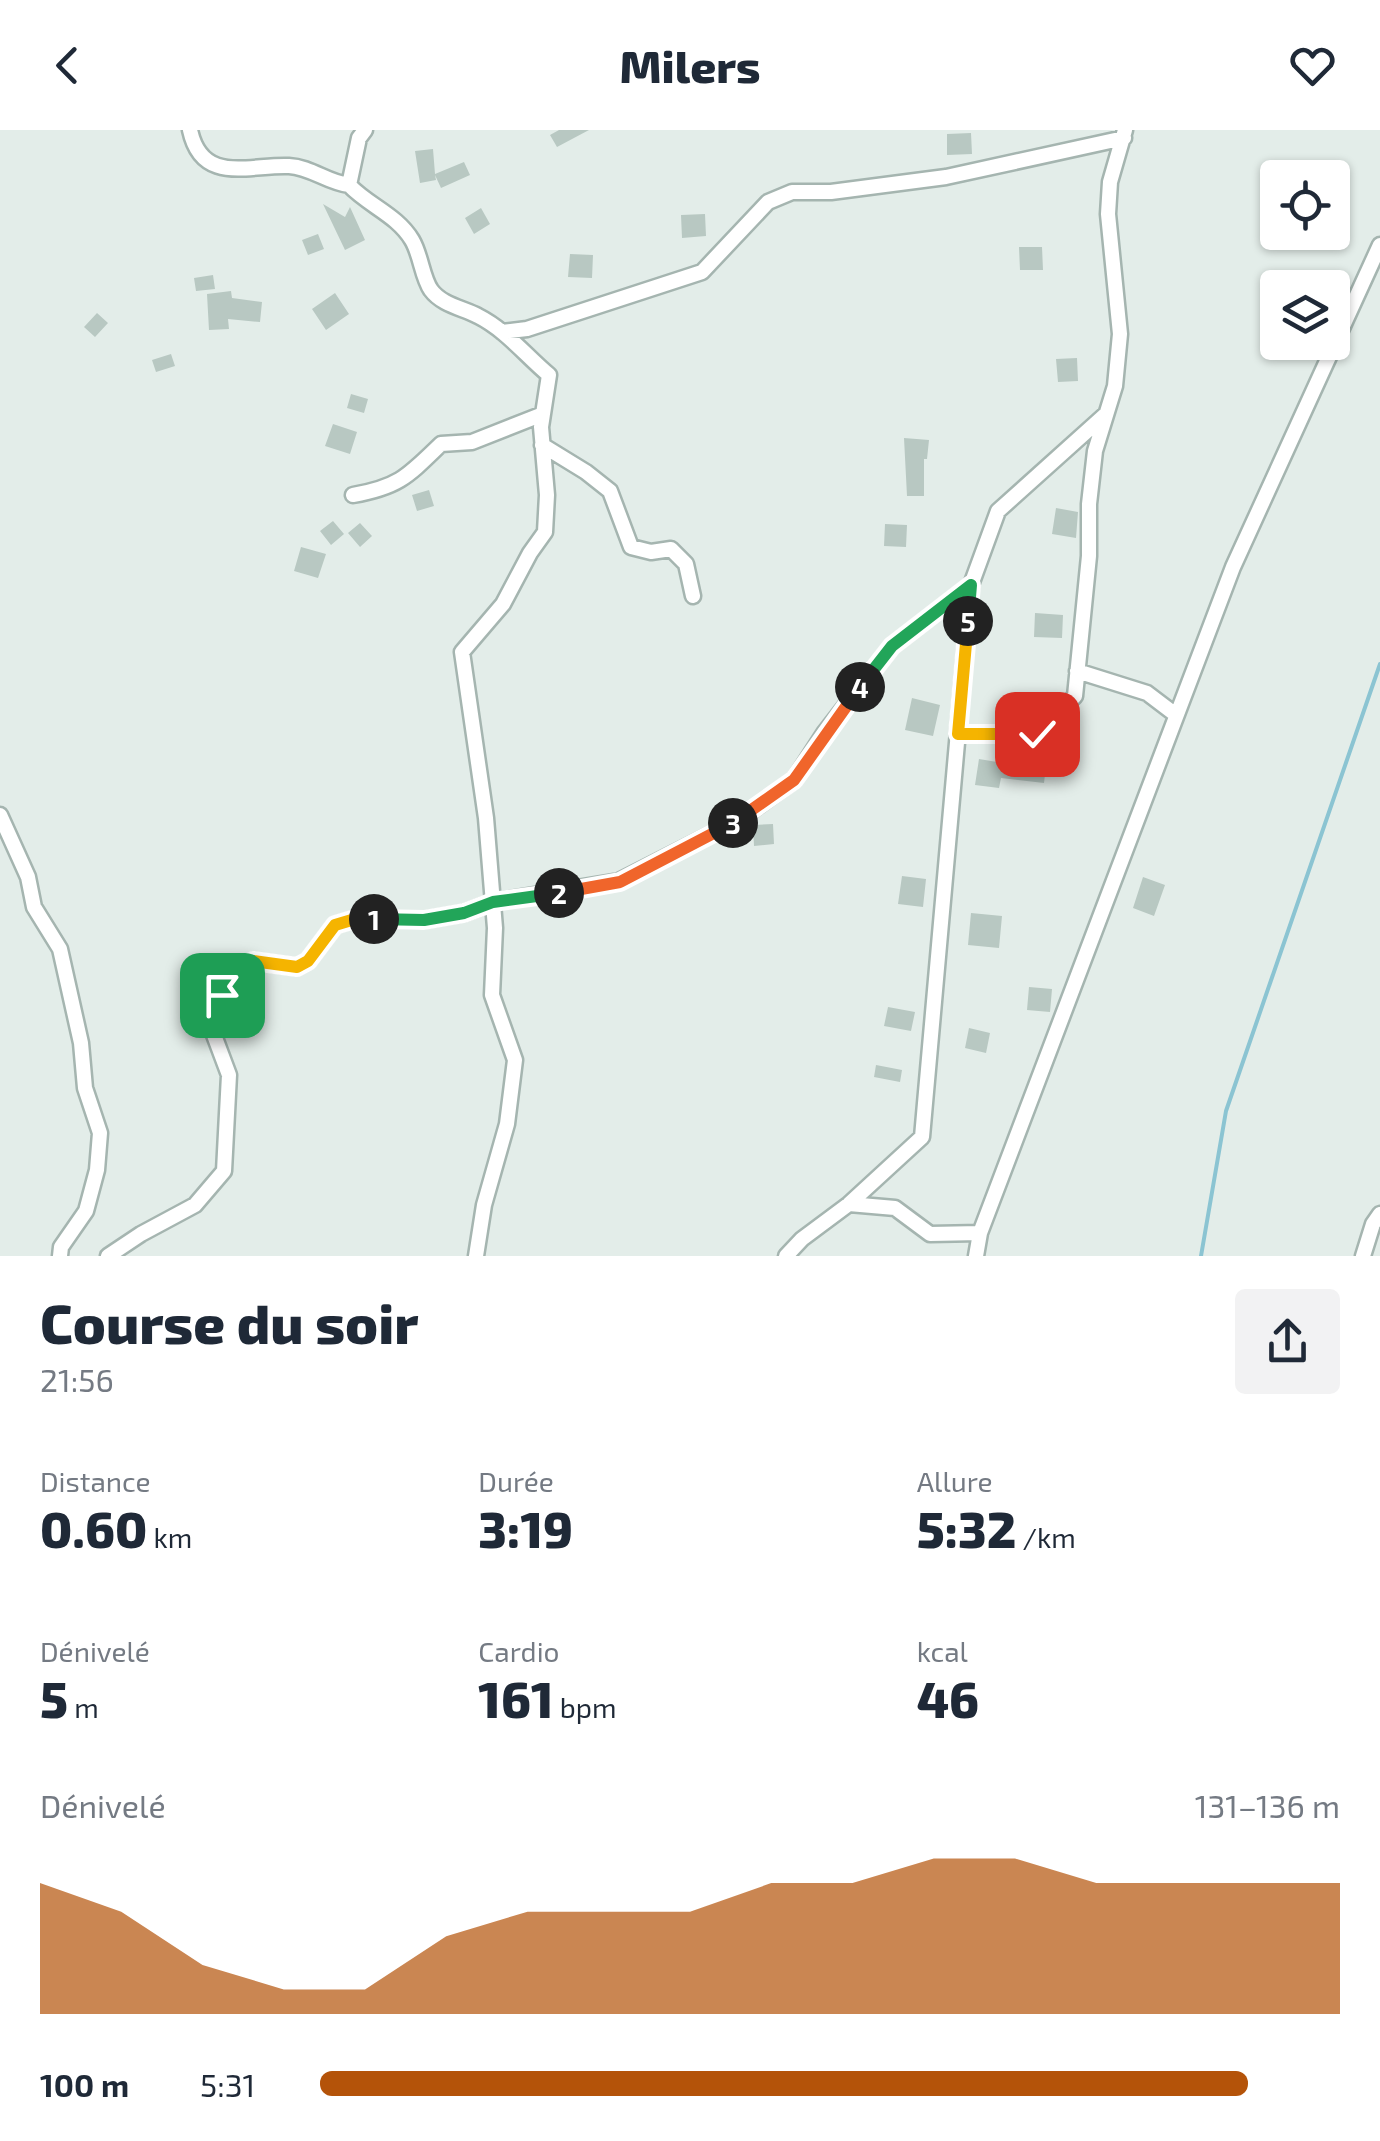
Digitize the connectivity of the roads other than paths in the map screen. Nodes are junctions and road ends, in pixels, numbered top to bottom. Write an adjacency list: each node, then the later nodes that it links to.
1 (190, 130): 4 (street)
2 (365, 130): 4 (street)
3 (1124, 134): 6 (street); 8 (street)
4 (349, 185): 6 (street)
5 (1380, 245): 14 (street)
6 (502, 332): 7 (street)
7 (543, 414): 9 (street); 10 (street)
8 (1106, 414): 11 (street); 13 (street)
9 (542, 445): 12 (street); 17 (street)
10 (353, 495)
11 (971, 585): 15 (street); 17 (street)
12 (693, 596)
13 (1077, 671): 14 (street); 15 (street)
14 (1176, 716): 20 (street)
15 (958, 734): 18 (street)
16 (0, 815): 21 (street)
17 (493, 902): 22 (street); 23 (street)
18 (849, 1204): 20 (street); 24 (street)
19 (1380, 1214): 26 (street)
20 (980, 1232): 25 (street)
21 (60, 1256)
22 (108, 1256)
23 (476, 1256)
24 (786, 1256)
25 (976, 1256)
26 (1363, 1256)

